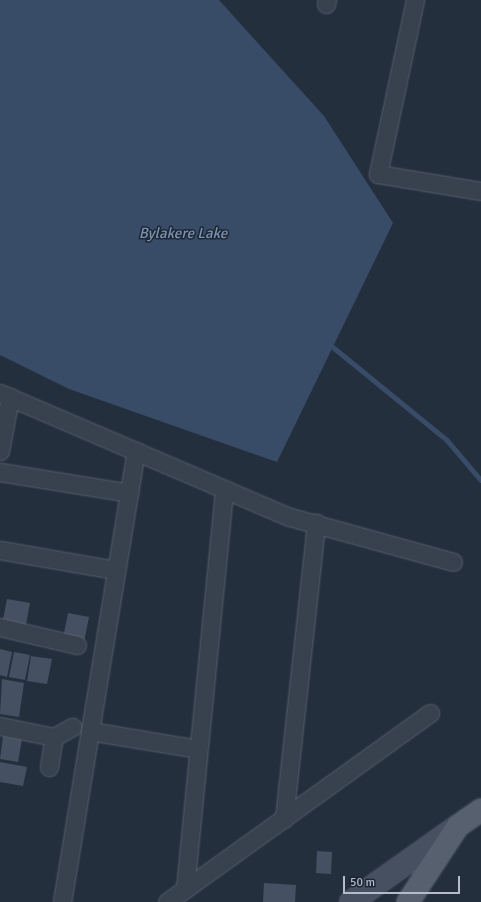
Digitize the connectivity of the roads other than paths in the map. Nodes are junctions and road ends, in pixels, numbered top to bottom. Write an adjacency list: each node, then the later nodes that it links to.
1 (415, 0): 2 (street)
2 (481, 191)
3 (3, 394): 4 (street); 5 (street)
4 (0, 451)
5 (136, 451): 7 (street); 8 (street)
6 (0, 472): 8 (street)
7 (224, 489): 9 (street); 20 (street)
8 (129, 493): 12 (street)
9 (316, 523): 11 (street); 23 (street)
10 (0, 550): 12 (street)
11 (453, 562)
12 (116, 570): 18 (street)
13 (0, 627): 14 (street)
14 (77, 645)
15 (430, 713): 23 (street)
16 (0, 726): 19 (street)
17 (72, 727): 19 (street)
18 (90, 730): 20 (street); 26 (street)
19 (54, 737): 21 (street)
20 (198, 749): 25 (street)
21 (49, 767)
22 (481, 810): 24 (main road)
23 (284, 819): 25 (street)
24 (458, 826): 28 (main road); 29 (main road)
25 (185, 889): 27 (street)
26 (62, 902)
27 (167, 902)
28 (351, 902)
29 (408, 902)

